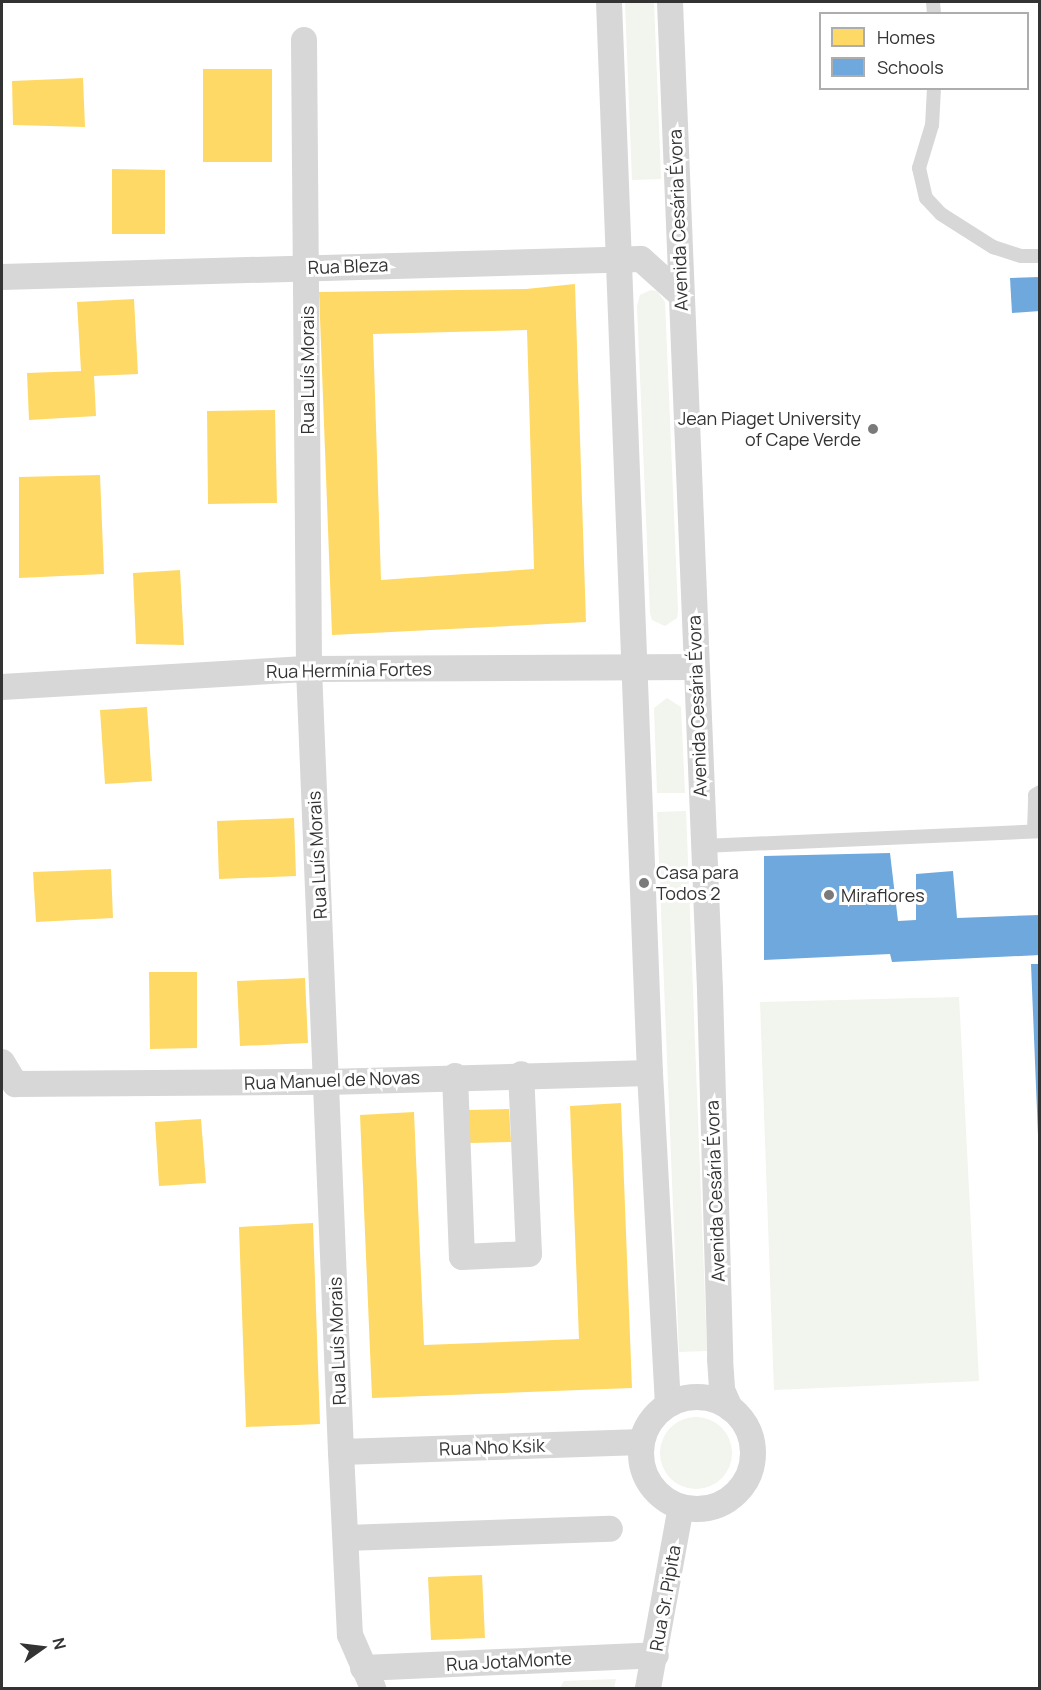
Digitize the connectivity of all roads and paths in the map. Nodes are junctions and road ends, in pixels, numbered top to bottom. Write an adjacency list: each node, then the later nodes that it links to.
1 (609, 2): 6 (street)
2 (670, 2): 9 (street, Avenida Cesária Évora)
3 (304, 40): 7 (street, Rua Luís Morais)
4 (934, 90): 5 (lane)
5 (1040, 256)
6 (616, 259): 7 (street, Rua Bleza); 9 (street, Rua Bleza); 10 (street)
7 (306, 267): 8 (street, Rua Bleza); 12 (street, Rua Luís Morais)
8 (2, 278)
9 (681, 295): 11 (street, Avenida Cesária Évora)
10 (636, 668): 11 (street, Rua Hermínia Fortes); 12 (street, Rua Hermínia Fortes); 18 (street)
11 (696, 668): 16 (street, Avenida Cesária Évora)
12 (309, 669): 13 (street, Rua Hermínia Fortes); 21 (street, Rua Luís Morais)
13 (2, 687)
14 (1040, 792): 15 (lane)
15 (1037, 831): 16 (lane)
16 (703, 846): 23 (street, Avenida Cesária Évora)
17 (2, 1062): 21 (street, Rua Manuel de Novas)
18 (650, 1073): 19 (street, Rua Manuel de Novas); 22 (street)
19 (521, 1074): 20 (street, Rua Manuel de Novas); 20 (street)
20 (455, 1076): 21 (street, Rua Manuel de Novas)
21 (327, 1083): 25 (street, Rua Luís Morais)
22 (668, 1405): 23 (street); 24 (street)
23 (730, 1408): 26 (street)
24 (642, 1442): 25 (street, Rua Nho Ksik); 26 (street)
25 (341, 1452): 28 (street, Rua Luís Morais)
26 (681, 1507): 29 (street, Rua Sr. Pipita)
27 (610, 1529): 28 (street)
28 (346, 1538): 30 (street, Rua Luís Morais)
29 (656, 1655): 30 (street, Rua JotaMonte); 31 (street, Rua Sr. Pipita)
30 (368, 1678)
31 (648, 1689)

